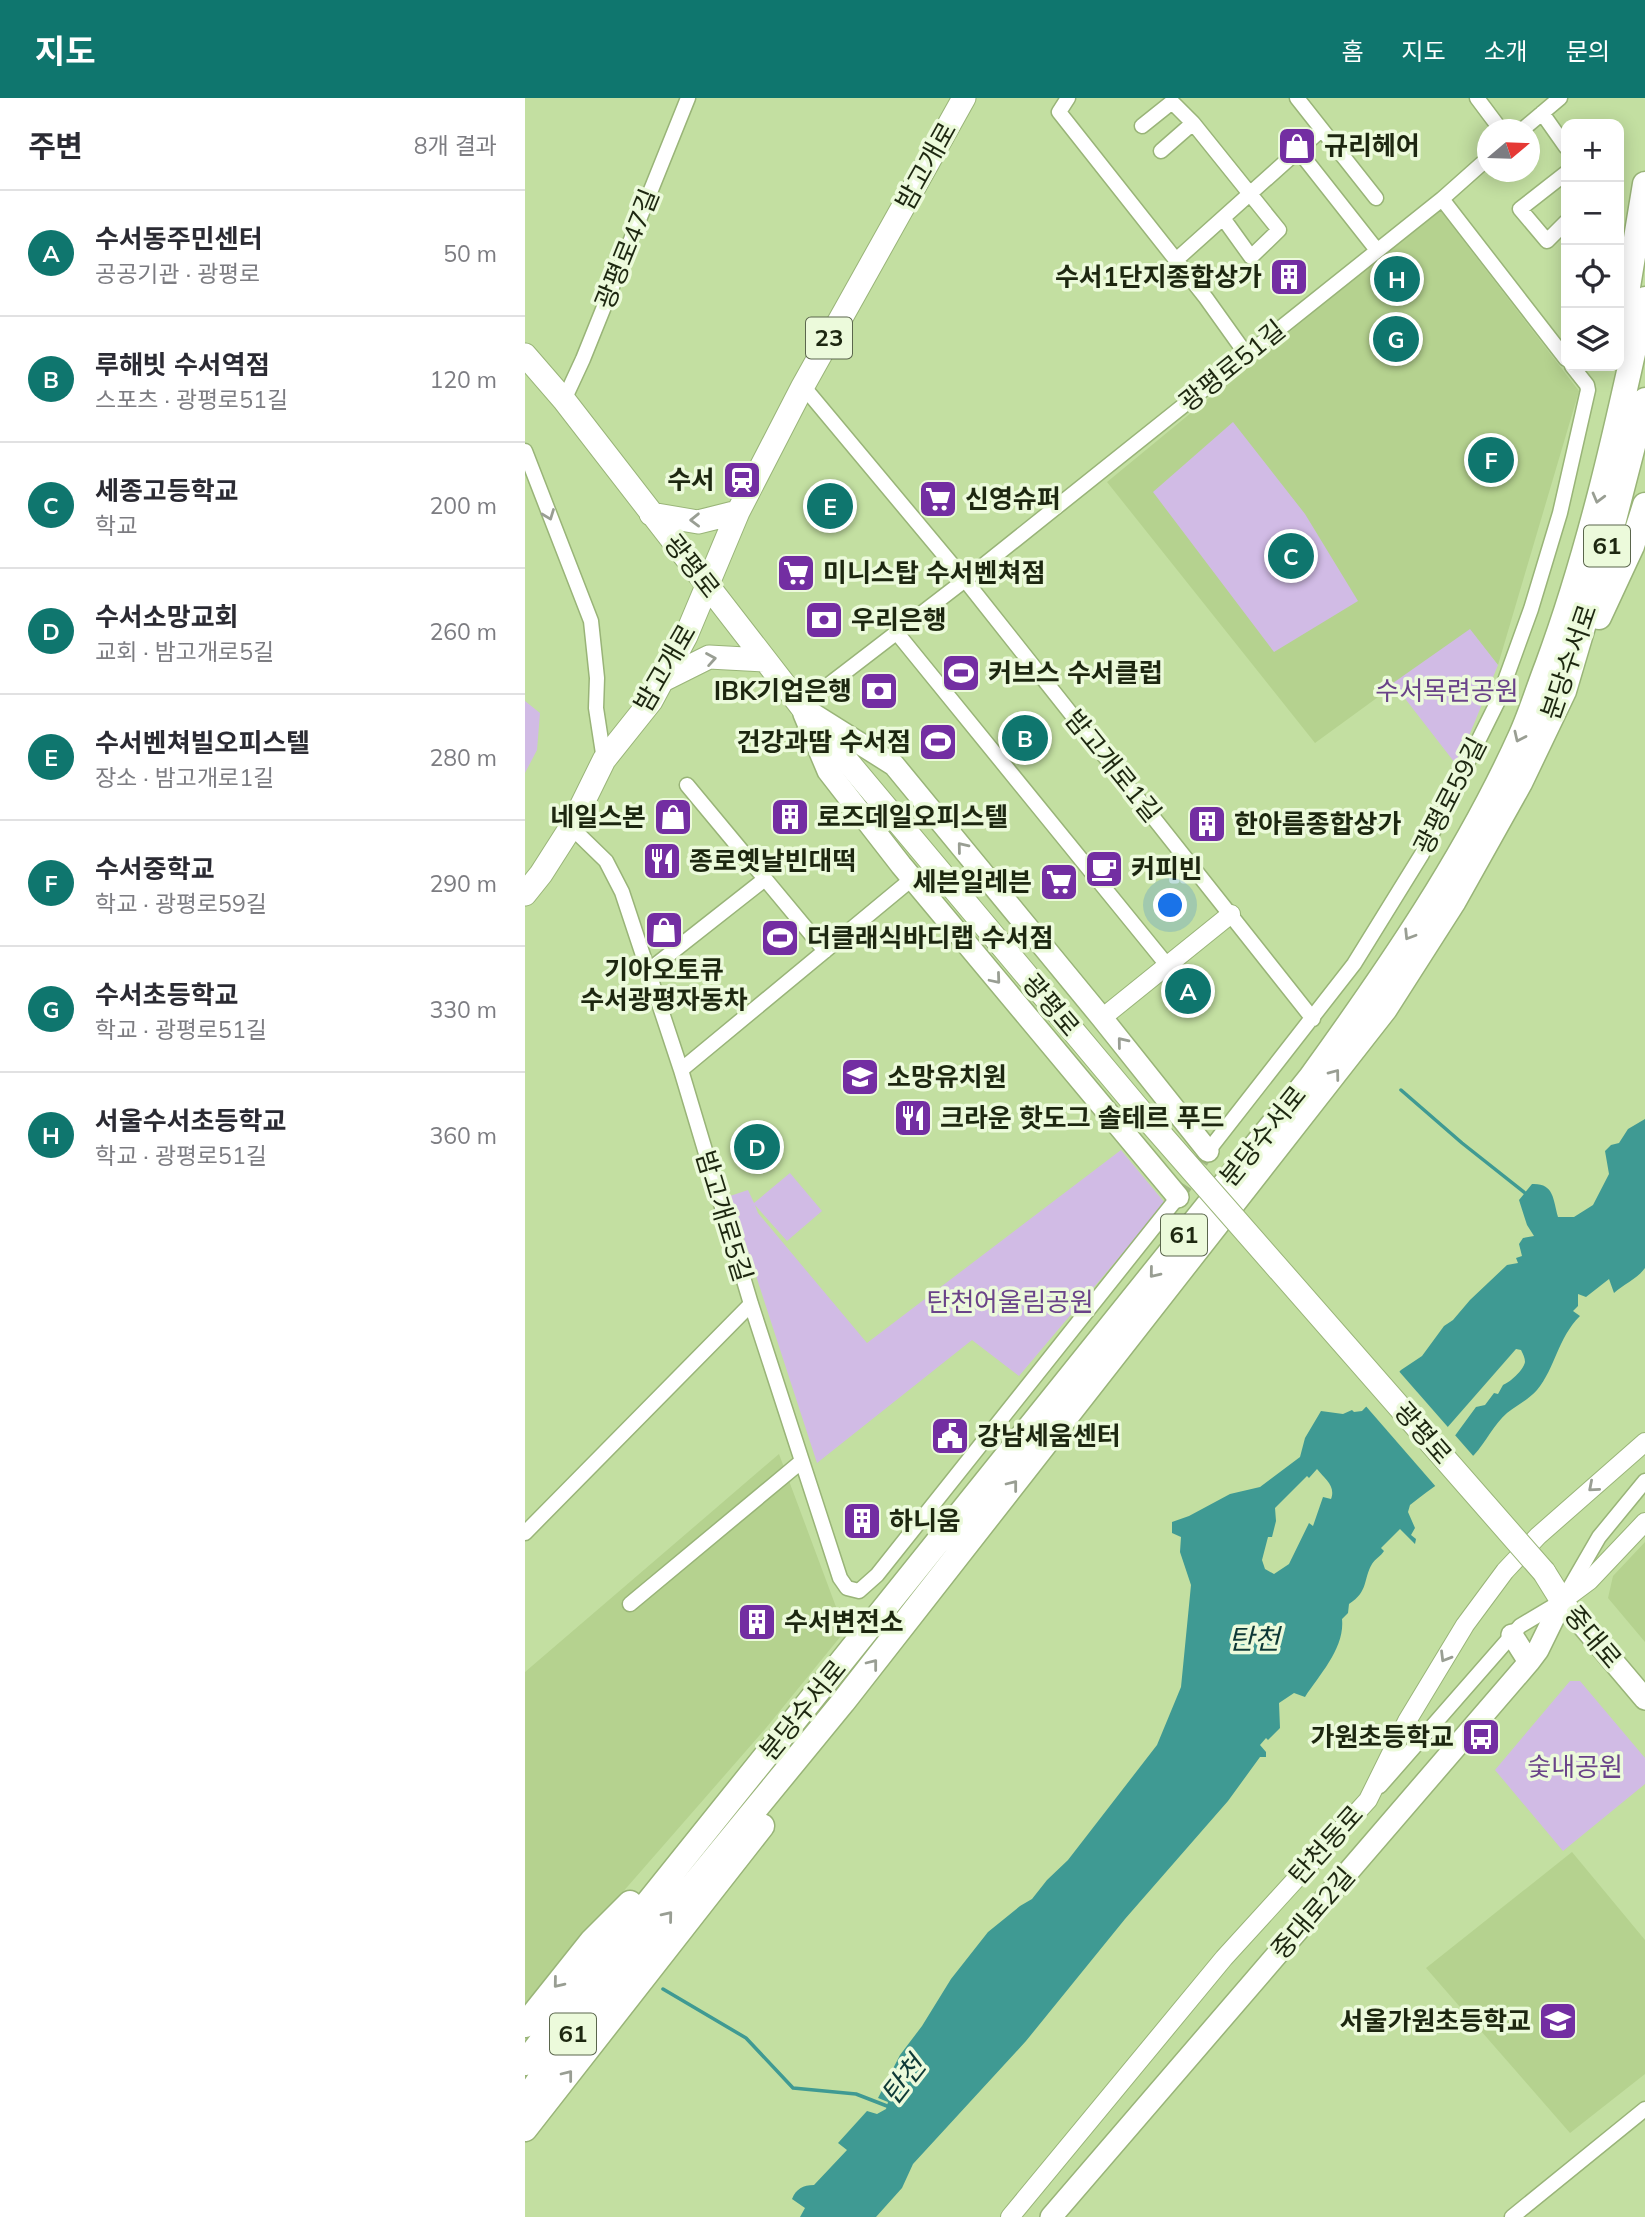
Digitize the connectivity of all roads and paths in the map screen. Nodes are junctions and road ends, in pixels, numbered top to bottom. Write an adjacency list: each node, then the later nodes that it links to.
1 (688, 98): 34 (street, 광평로47길)
2 (964, 98): 33 (main road, 밤고개로 / 23)
3 (1068, 98): 25 (street)
4 (1297, 98): 12 (street)
5 (1477, 98): 8 (street)
6 (1560, 98): 7 (street)
7 (1542, 113): 9 (street); 13 (street)
8 (1493, 119)
9 (1535, 119)
10 (1193, 123): 11 (street); 15 (street); 19 (street)
11 (1142, 126)
12 (1321, 130): 14 (street); 20 (street)
13 (1561, 140)
14 (1298, 150): 19 (street); 24 (street)
15 (1161, 151)
16 (1477, 168): 21 (street, 광평로51길)
17 (1561, 177): 23 (street)
18 (1645, 184): 27 (highway)
19 (1250, 194): 22 (street); 22 (street)
20 (1376, 198)
21 (1441, 199): 24 (street, 광평로51길); 28 (street)
22 (1223, 218): 25 (street)
23 (1561, 227)
24 (1376, 249): 30 (street, 광평로51길)
25 (1175, 260): 30 (street)
26 (1645, 299): 36 (highway, 분당수서로 / 61)
27 (1624, 311)
28 (1561, 353)
29 (525, 355): 34 (main road, 광평로)
30 (1247, 355): 41 (street, 광평로51길)
31 (1575, 371): 59 (street, 광평로59길)
32 (1615, 371): 36 (highway)
33 (803, 386): 39 (main road, 밤고개로 / 23); 41 (street, 밤고개로1길)
34 (563, 400): 40 (main road, 광평로)
35 (1645, 400): 46 (highway, 분당수서로 / 61)
36 (1616, 432): 79 (highway, 분당수서로 / 61, one-way to 79)
37 (525, 451): 48 (street, one-way to 48)
38 (1645, 505): 46 (highway)
39 (738, 512): 40 (main road, one-way to 40); 42 (main road, 밤고개로 / 23)
40 (651, 514): 42 (main road, 광평로)
41 (965, 580): 43 (street, 광평로51길); 54 (street, 밤고개로1길)
42 (708, 586): 44 (main road, 광평로); 45 (main road, 밤고개로 / 23)
43 (897, 633): 47 (street, 광평로51길); 56 (street)
44 (765, 660): 45 (main road, one-way to 44); 47 (main road, 광평로)
45 (661, 681): 48 (main road, 밤고개로 / 23)
46 (1564, 691): 77 (highway, 분당수서로 / 61, one-way to 46)
47 (800, 706): 51 (main road); 58 (main road, one-way to 47); 71 (main road, 광평로, bridge)
48 (604, 760): 50 (main road, 밤고개로 / 23)
49 (687, 785): 52 (street)
50 (571, 827): 53 (main road, 밤고개로 / 23); 57 (street, 밤고개로5길)
51 (913, 878): 55 (street); 62 (main road, one-way to 62)
52 (765, 879): 55 (street); 57 (street)
53 (525, 894)
54 (1231, 914): 56 (street, 광평로); 59 (street, 밤고개로1길)
55 (825, 951): 60 (street)
56 (1167, 965): 58 (street, 광평로)
57 (648, 971): 60 (street, 밤고개로5길)
58 (1102, 1018): 61 (main road, one-way to 58)
59 (1313, 1019): 63 (street, 광평로59길)
60 (681, 1070): 65 (street, 밤고개로5길)
61 (1165, 1095): 62 (main road); 63 (main road)
62 (1135, 1145): 64 (main road)
63 (1208, 1151)
64 (1178, 1197): 67 (street, 밤고개로5길)
65 (751, 1304): 67 (street, 밤고개로5길); 70 (street)
66 (1645, 1442): 78 (street, one-way to 78)
67 (802, 1461): 73 (street)
68 (1645, 1481): 72 (street, 탄천동로)
69 (1645, 1522): 72 (street)
70 (525, 1533)
71 (1544, 1572): 72 (main road, 중대로)
72 (1562, 1601): 74 (street, 탄천동로); 75 (main road, 중대로2길); 76 (main road, 중대로)
73 (630, 1604)
74 (1512, 1635): 75 (main road); 78 (street, 탄천동로)
75 (1529, 1662): 86 (main road, 중대로2길)
76 (1645, 1699)
77 (843, 1702): 79 (highway, 분당수서로 / 61, one-way to 77); 84 (highway, one-way to 77)
78 (1368, 1800): 85 (street, 탄천동로)
79 (607, 1955): 80 (highway, one-way to 80); 81 (highway, 분당수서로 / 61); 82 (highway, 분당수서로 / 61)
80 (525, 2025)
81 (525, 2063)
82 (525, 2101)
83 (1645, 2109): 87 (street)
84 (525, 2129)
85 (1010, 2217)
86 (1051, 2217)
87 (1512, 2217)

